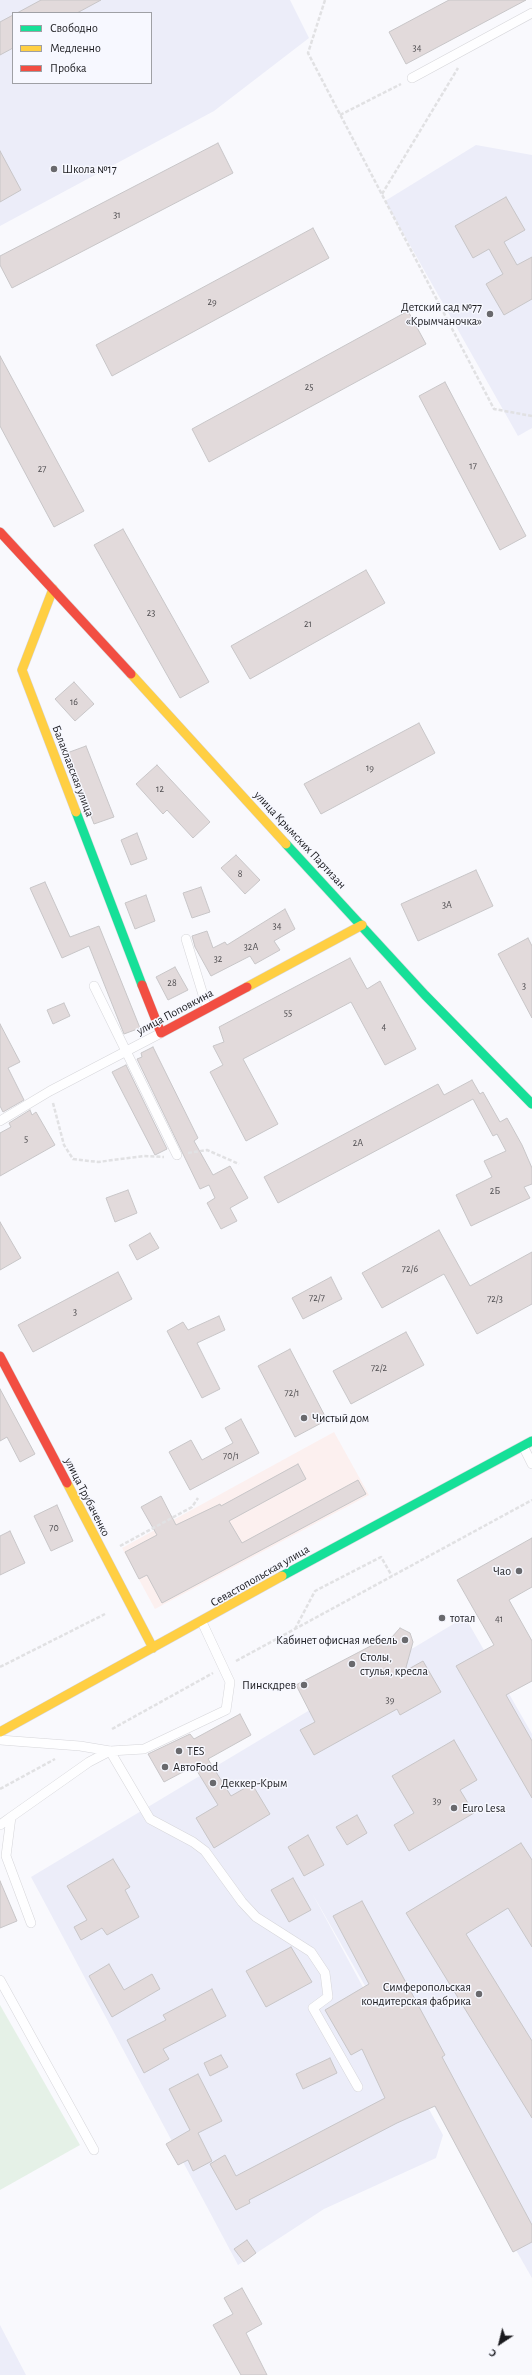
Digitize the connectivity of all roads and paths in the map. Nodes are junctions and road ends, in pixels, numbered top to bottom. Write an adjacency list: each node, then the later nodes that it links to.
1 (325, 0): 5 (path)
2 (532, 13): 4 (lane)
3 (460, 66): 6 (path)
4 (412, 78): 5 (path)
5 (340, 115): 6 (path)
6 (382, 194): 7 (path)
7 (532, 416)
8 (0, 532): 9 (main road)
9 (53, 589): 10 (main road, улица Крымских Партизан); 14 (main road, Балаклавская улица)
10 (362, 925): 13 (main road, улица Поповкина); 17 (main road, улица Крымских Партизан)
11 (186, 939): 13 (lane)
12 (94, 986): 15 (lane)
13 (208, 1008): 14 (main road, улица Поповкина)
14 (161, 1033): 15 (lane, улица Поповкина)
15 (127, 1053): 16 (lane, улица Поповкина); 19 (lane)
16 (50, 1091): 18 (lane, улица Поповкина); 19 (path)
17 (532, 1104)
18 (0, 1121)
19 (177, 1155): 20 (path)
20 (239, 1164)
21 (0, 1356): 32 (main road, улица Трубаченко)
22 (532, 1441): 23 (main road, Севастопольская улица)
23 (523, 1446): 24 (lane); 30 (main road, Севастопольская улица)
24 (532, 1464)
25 (198, 1498): 27 (path)
26 (532, 1500): 28 (path)
27 (120, 1546)
28 (392, 1576): 31 (path); 31 (path)
29 (106, 1614): 34 (path)
30 (202, 1622): 32 (main road, Севастопольская улица); 39 (lane)
31 (294, 1629): 33 (path)
32 (153, 1648): 37 (main road, Севастопольская улица)
33 (236, 1661)
34 (0, 1667)
35 (215, 1672): 36 (path)
36 (112, 1728)
37 (0, 1732)
38 (0, 1740): 39 (lane)
39 (110, 1751): 42 (lane); 46 (lane)
40 (55, 1759): 41 (path)
41 (0, 1789)
42 (11, 1818): 43 (lane); 44 (lane)
43 (0, 1825)
44 (31, 1923)
45 (0, 1980): 47 (lane)
46 (358, 2087)
47 (94, 2150)

